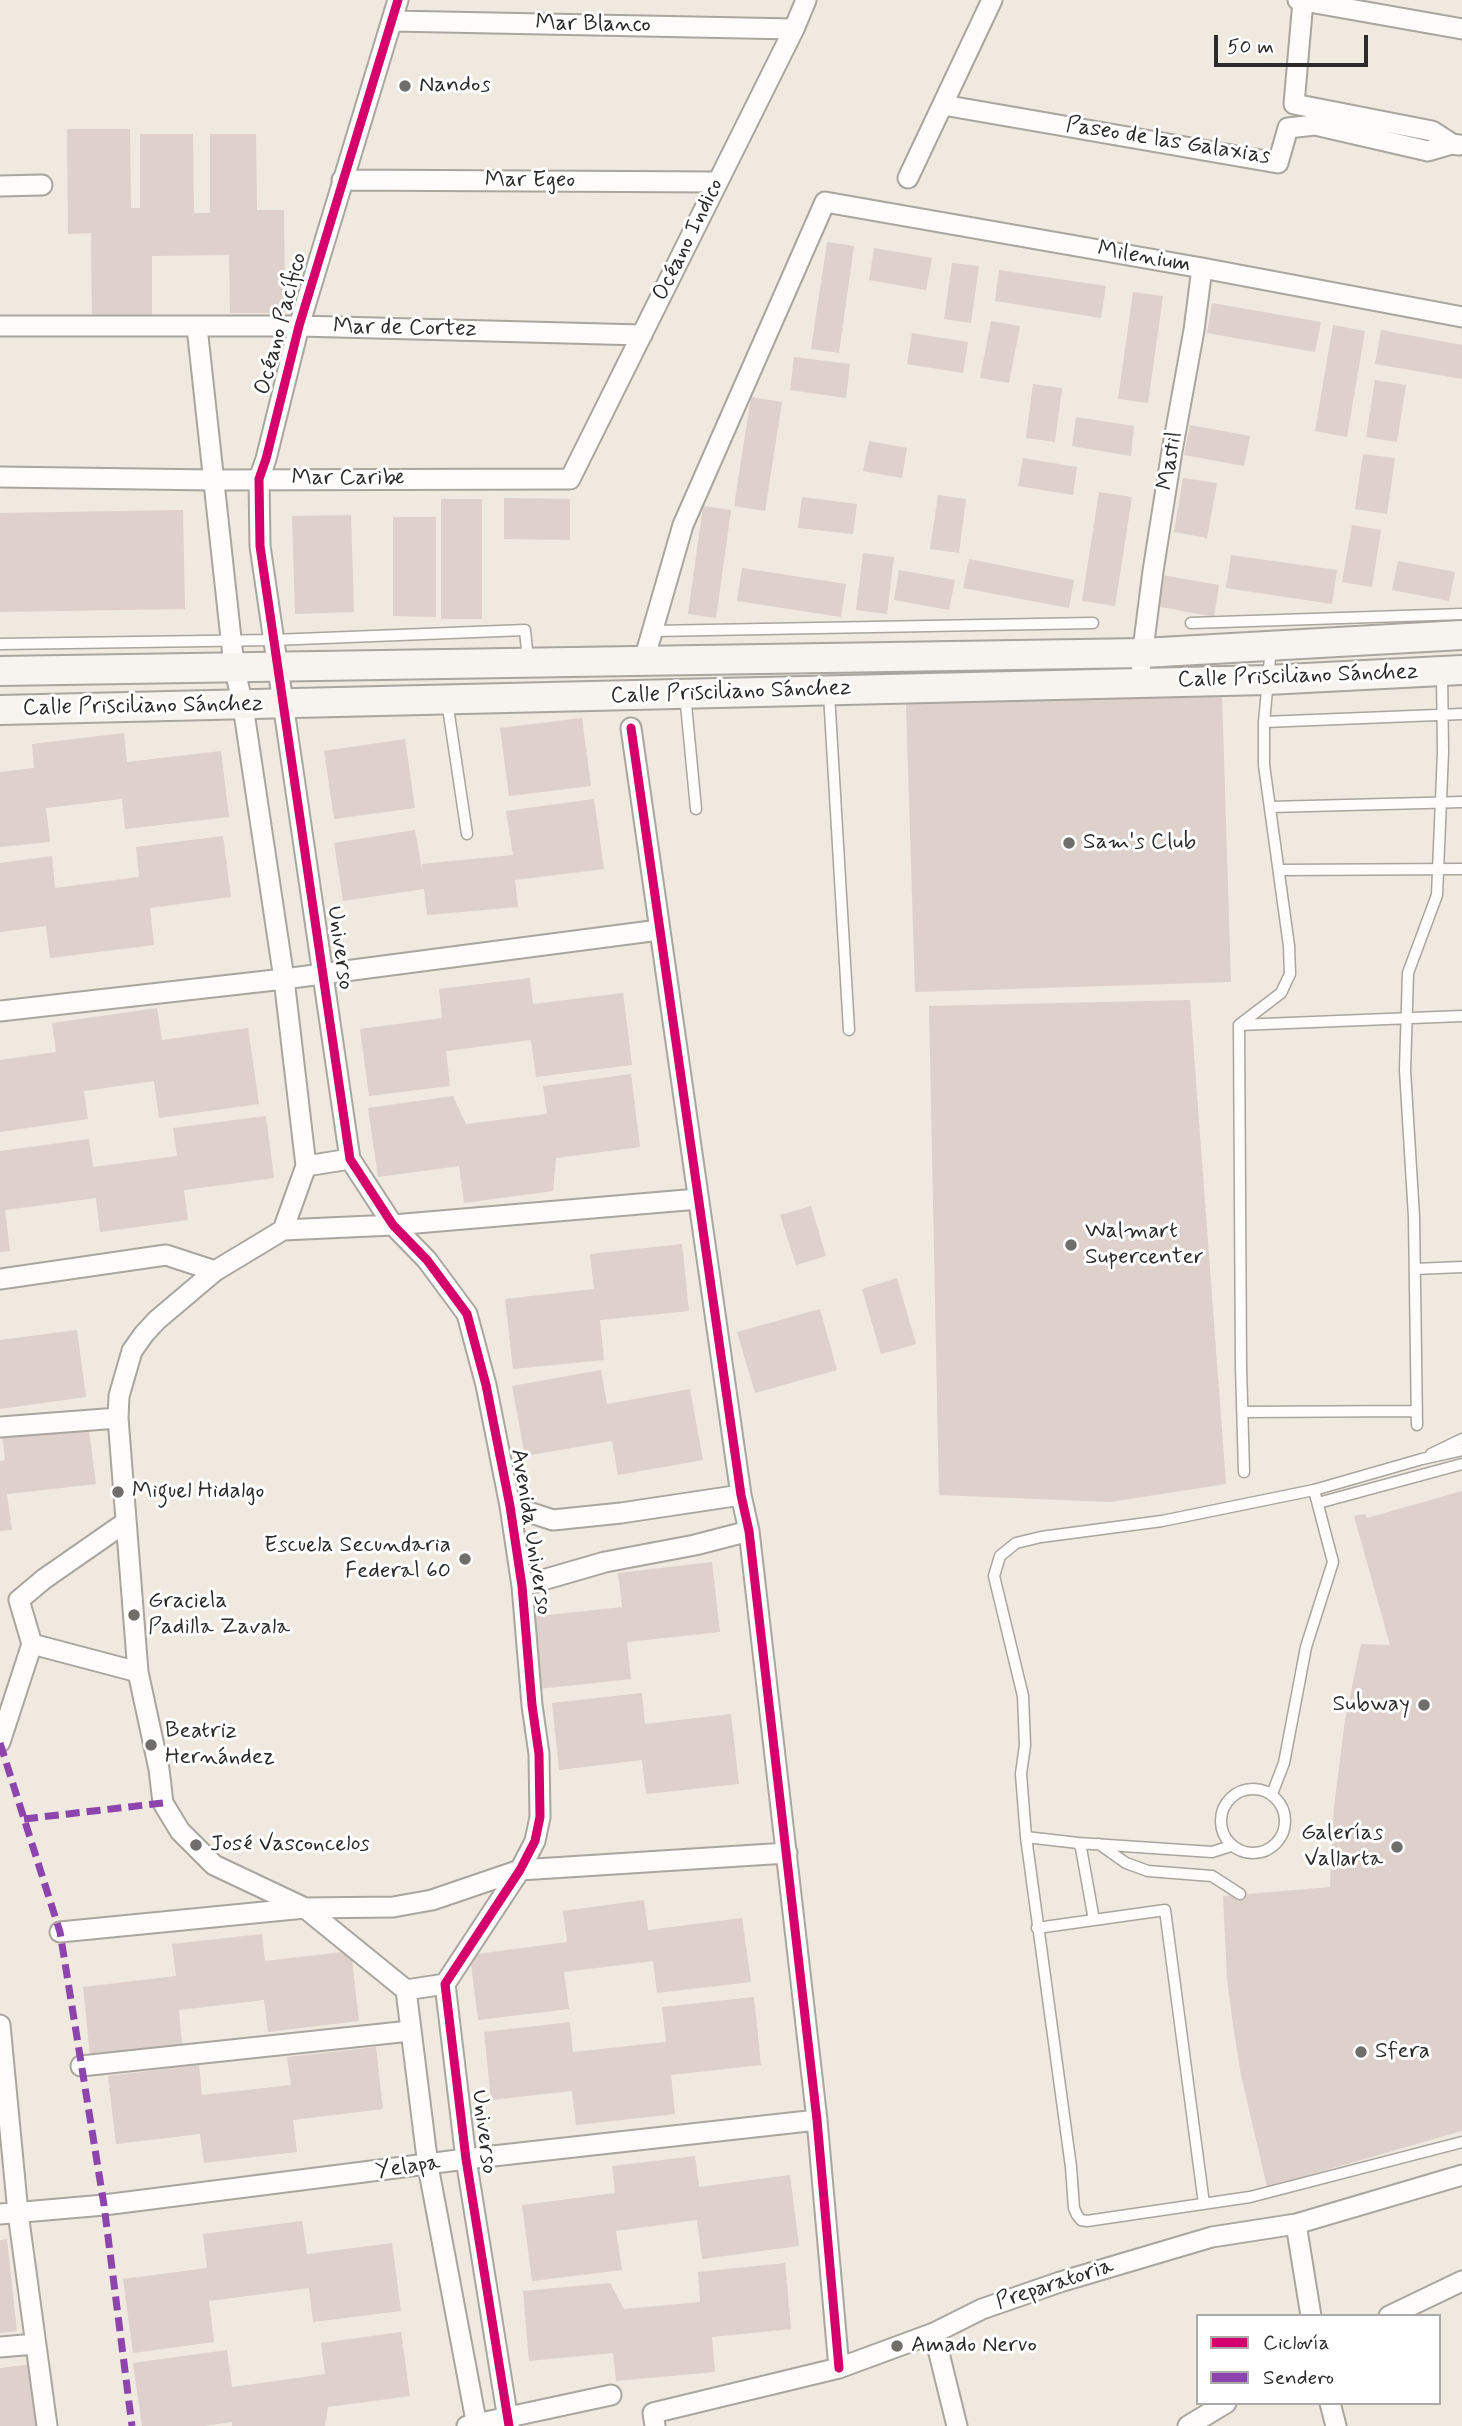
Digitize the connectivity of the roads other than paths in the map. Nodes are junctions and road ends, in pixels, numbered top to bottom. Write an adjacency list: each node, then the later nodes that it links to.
1 (398, 0): 5 (street, Océano Pacífico)
2 (806, 0): 6 (street, Océano Indico)
3 (992, 0): 8 (street)
4 (1301, 0): 7 (street); 9 (street)
5 (393, 21): 6 (street, Mar Blanco); 11 (street, Océano Pacífico)
6 (794, 29): 12 (street, Océano Indico)
7 (1462, 29)
8 (943, 105): 9 (street, Paseo de las Galaxias); 10 (street)
9 (1457, 145)
10 (908, 178)
11 (342, 180): 12 (street, Mar Egeo); 18 (street, Océano Pacífico)
12 (718, 182): 20 (street, Océano Indico)
13 (42, 185): 14 (street)
14 (0, 186)
15 (1202, 268): 16 (street, Milenium); 28 (street, Milenium); 34 (street, Mastil)
16 (1462, 317)
17 (0, 326): 19 (street, Mar de Cortez)
18 (299, 326): 19 (street, Mar de Cortez); 20 (street, Mar de Cortez); 22 (street, Océano Pacífico)
19 (197, 327): 24 (street)
20 (642, 335): 23 (street, Océano Indico)
21 (0, 477): 24 (street, Mar Caribe)
22 (259, 479): 23 (street, Mar Caribe); 24 (street, Mar Caribe); 33 (street, Océano Pacífico)
23 (570, 479)
24 (213, 480): 32 (street)
25 (1462, 614): 27 (lane)
26 (1093, 623): 28 (lane)
27 (1191, 624)
28 (653, 631): 35 (street)
29 (1462, 635): 31 (main road, Calle Prisciliano Sánchez)
30 (0, 644): 32 (lane)
31 (1271, 646): 34 (main road, Calle Prisciliano Sánchez); 38 (lane)
32 (233, 653): 33 (main road, Calle Prisciliano Sánchez); 36 (main road, Calle Prisciliano Sánchez); 44 (street)
33 (275, 653): 35 (main road, Calle Prisciliano Sánchez); 43 (street, Universo)
34 (1143, 653): 35 (main road, Calle Prisciliano Sánchez); 39 (street, Mastil)
35 (644, 660)
36 (0, 671)
37 (1452, 671): 38 (main road, Calle Prisciliano Sánchez); 46 (lane)
38 (1267, 680): 39 (main road, Calle Prisciliano Sánchez); 48 (lane)
39 (1138, 683): 40 (main road, Calle Prisciliano Sánchez)
40 (829, 690): 41 (main road, Calle Prisciliano Sánchez); 65 (lane)
41 (685, 694): 42 (main road, Calle Prisciliano Sánchez); 53 (lane)
42 (447, 701): 43 (main road, Calle Prisciliano Sánchez); 54 (lane)
43 (284, 703): 44 (main road, Calle Prisciliano Sánchez); 59 (street, Universo)
44 (243, 706): 45 (main road, Calle Prisciliano Sánchez); 60 (street)
45 (0, 710)
46 (1442, 713): 47 (lane); 48 (lane); 50 (lane)
47 (1462, 714)
48 (1264, 722): 52 (lane)
49 (631, 729): 58 (street)
50 (1441, 802): 51 (lane); 52 (lane); 55 (lane)
51 (1462, 802)
52 (1270, 807): 57 (lane)
53 (696, 809)
54 (467, 834)
55 (1438, 868): 56 (lane); 57 (lane); 63 (lane)
56 (1462, 869)
57 (1279, 870): 64 (lane)
58 (659, 929): 59 (street); 68 (street)
59 (324, 973): 60 (street); 66 (street, Universo)
60 (284, 979): 61 (street); 67 (street)
61 (0, 1011)
62 (1462, 1016): 63 (lane)
63 (1406, 1017): 64 (lane); 72 (lane)
64 (1239, 1025): 76 (lane)
65 (849, 1030)
66 (350, 1159): 67 (street); 69 (street, Universo)
67 (306, 1166): 70 (street)
68 (698, 1199): 69 (street); 88 (street)
69 (393, 1225): 70 (street); 90 (street, Avenida Universo)
70 (283, 1230): 73 (street)
71 (1462, 1266): 72 (lane)
72 (1415, 1269): 75 (lane)
73 (215, 1271): 74 (street); 77 (street)
74 (0, 1279)
75 (1416, 1411): 76 (lane); 78 (lane)
76 (1243, 1412): 85 (lane)
77 (118, 1418): 79 (street); 91 (street)
78 (1417, 1425)
79 (0, 1427)
80 (1462, 1439): 82 (lane)
81 (1462, 1450): 82 (lane)
82 (1422, 1459): 87 (lane)
83 (1462, 1464): 86 (lane)
84 (1462, 1470): 86 (lane)
85 (1244, 1472)
86 (1429, 1473): 89 (lane)
87 (1314, 1490): 89 (lane); 98 (lane)
88 (741, 1494): 90 (street); 92 (street)
89 (1318, 1503): 97 (lane)
90 (510, 1506): 93 (street, Avenida Universo)
91 (126, 1522): 94 (street); 95 (street)
92 (749, 1531): 93 (street); 102 (street)
93 (522, 1586): 103 (street, Avenida Universo)
94 (32, 1644): 95 (street); 96 (street)
95 (138, 1672): 105 (street)
96 (0, 1742)
97 (1272, 1794): 101 (lane); 101 (lane)
98 (1026, 1837): 99 (lane); 107 (lane)
99 (1078, 1843): 100 (lane); 106 (lane)
100 (1098, 1844): 101 (lane); 104 (lane)
101 (1231, 1846)
102 (787, 1853): 103 (street); 114 (street)
103 (520, 1870): 105 (street); 109 (street)
104 (1240, 1894)
105 (305, 1908): 108 (street); 110 (street)
106 (1094, 1920): 107 (lane); 119 (lane)
107 (1037, 1928): 119 (lane)
108 (60, 1933)
109 (445, 1984): 110 (street); 116 (street, Universo)
110 (406, 1990): 112 (street)
111 (0, 2025): 120 (street)
112 (410, 2031): 113 (street); 117 (street)
113 (81, 2066)
114 (817, 2120): 116 (street, Yelapa); 128 (street)
115 (1462, 2142): 119 (lane)
116 (466, 2160): 117 (street, Yelapa); 133 (street, Universo)
117 (428, 2166): 120 (street, Yelapa); 135 (street)
118 (1462, 2175): 121 (street, Preparatoria)
119 (1204, 2204)
120 (9, 2213): 126 (street)
121 (1296, 2224): 123 (street); 125 (street, Preparatoria)
122 (1462, 2281): 124 (street)
123 (1311, 2314)
124 (1392, 2314)
125 (934, 2333): 128 (street, Preparatoria); 136 (street)
126 (35, 2344): 127 (street); 134 (street)
127 (0, 2347)
128 (839, 2368): 132 (street, Preparatoria)
129 (611, 2395): 133 (street)
130 (1223, 2405): 137 (street)
131 (1331, 2405): 138 (street)
132 (654, 2419)
133 (508, 2422): 135 (street)
134 (47, 2426)
135 (473, 2426)
136 (957, 2426)
137 (1188, 2426)
138 (1336, 2426)

